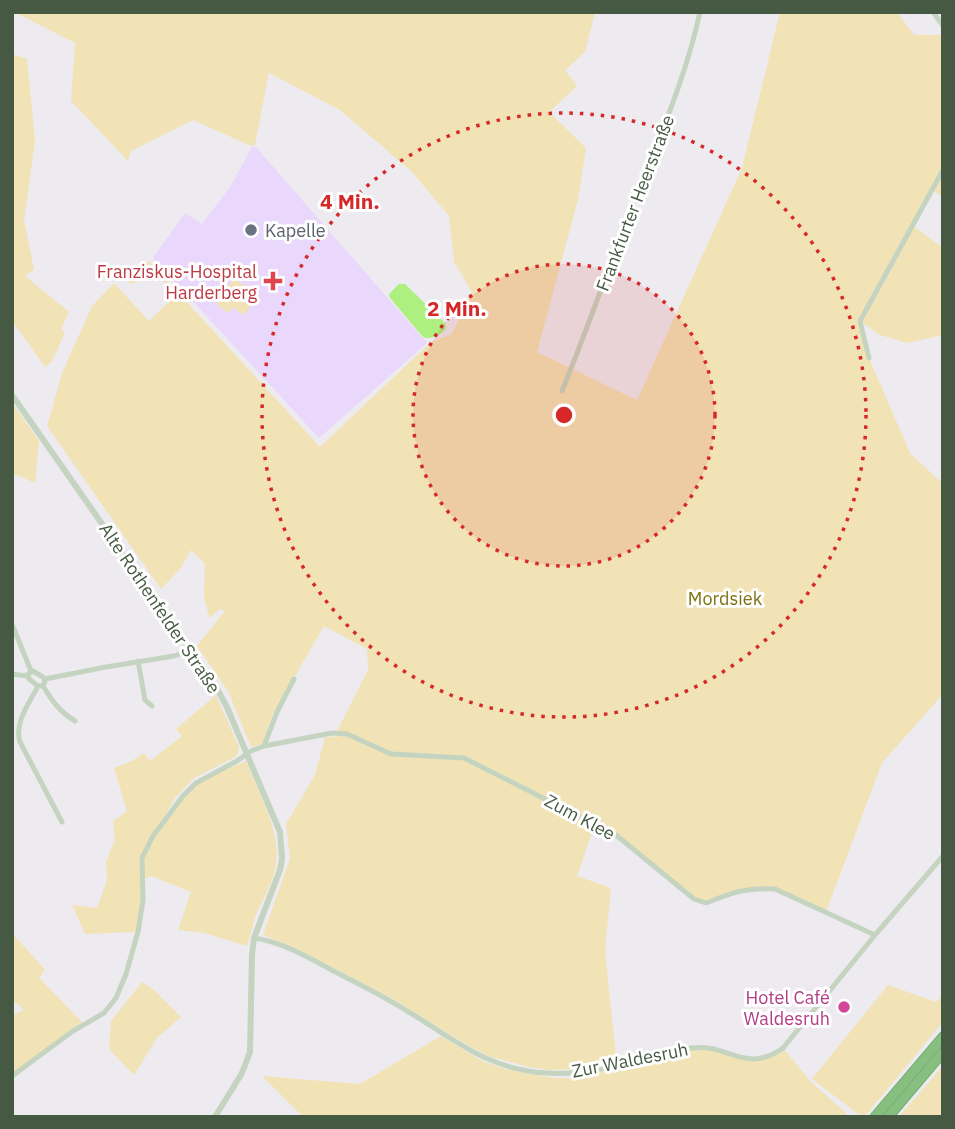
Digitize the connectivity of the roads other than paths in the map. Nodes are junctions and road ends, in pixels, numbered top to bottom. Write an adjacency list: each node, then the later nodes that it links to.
1 (700, 12): 6 (street, Frankfurter Heerstraße)
2 (933, 12): 3 (street)
3 (943, 26)
4 (943, 170): 5 (street)
5 (869, 358)
6 (562, 391)
7 (12, 395): 9 (street, Alte Rothenfelder Straße)
8 (12, 624): 11 (street)
9 (189, 648): 10 (street); 18 (street, Alte Rothenfelder Straße)
10 (138, 661): 14 (street); 15 (street)
11 (29, 673): 12 (street); 14 (street); 14 (street)
12 (12, 674)
13 (294, 679): 17 (street)
14 (42, 684): 16 (street); 19 (street)
15 (152, 706)
16 (75, 721)
17 (264, 746): 18 (street, Zum Klee); 21 (street, Zum Klee)
18 (247, 754): 22 (street, Alte Rothenfelder Straße); 25 (street, Zum Klee)
19 (62, 822)
20 (943, 856): 21 (street, Zur Waldesruh)
21 (875, 935): 22 (street, Zur Waldesruh)
22 (254, 938): 26 (street, Alte Rothenfelder Straße)
23 (943, 1037): 27 (highway)
24 (943, 1052): 28 (highway)
25 (12, 1076)
26 (215, 1117)
27 (875, 1117)
28 (888, 1117)

